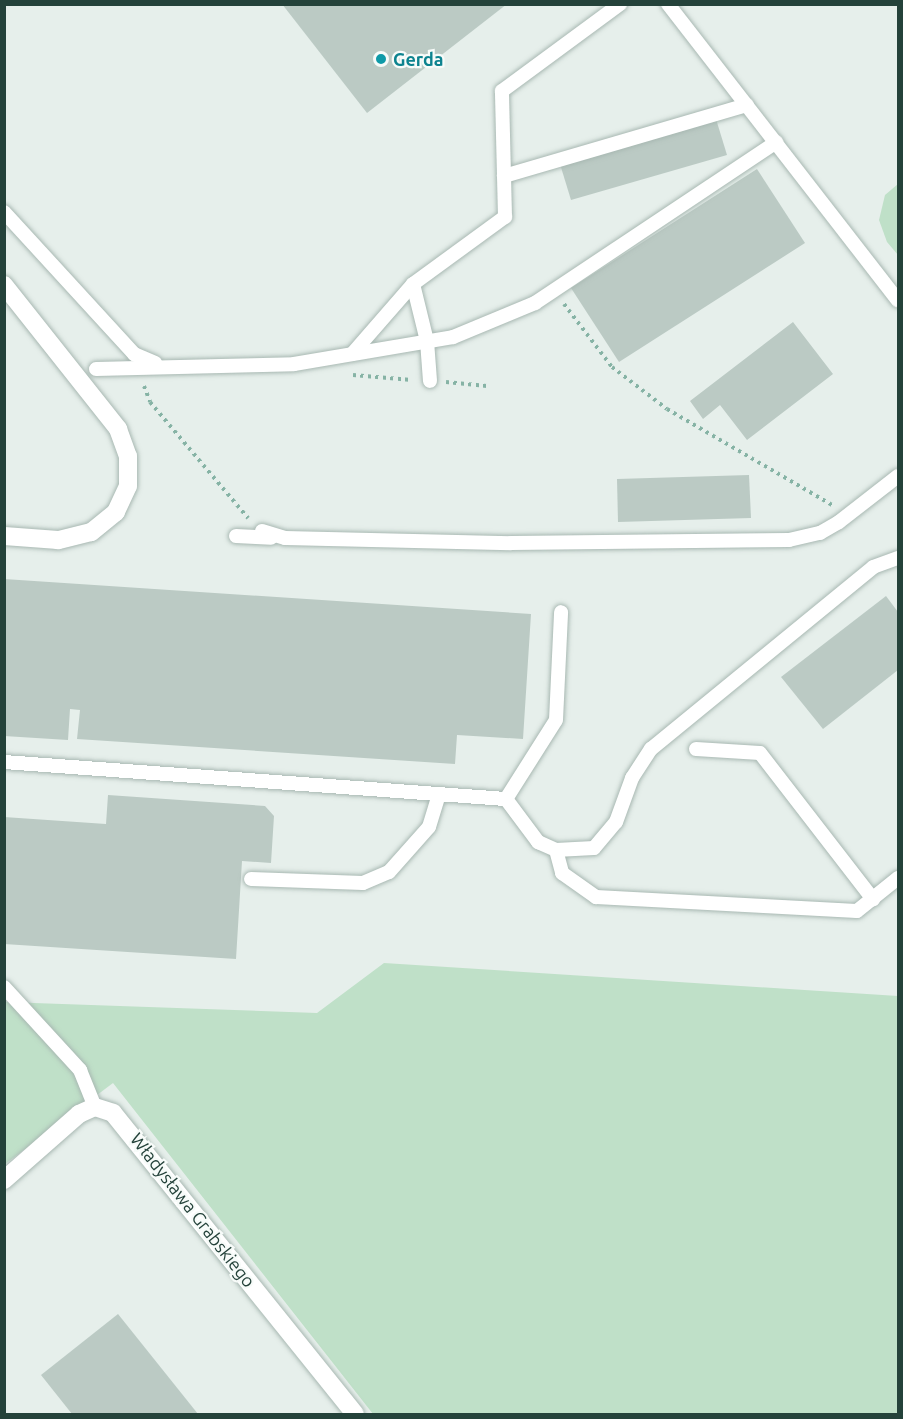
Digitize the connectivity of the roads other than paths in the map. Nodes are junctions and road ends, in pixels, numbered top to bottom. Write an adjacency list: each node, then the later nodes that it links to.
1 (620, 4): 5 (lane)
2 (668, 4): 3 (lane)
3 (747, 105): 4 (lane); 5 (lane)
4 (776, 142): 9 (lane); 10 (lane)
5 (504, 176): 7 (lane)
6 (4, 212): 12 (lane)
7 (413, 284): 10 (lane); 11 (lane)
8 (4, 285): 17 (street)
9 (898, 300)
10 (427, 341): 11 (lane); 14 (lane)
11 (352, 354): 12 (lane)
12 (160, 365): 13 (lane)
13 (96, 369)
14 (430, 381)
15 (898, 476): 19 (lane)
16 (262, 531): 19 (lane)
17 (4, 536)
18 (236, 536): 19 (lane)
19 (285, 538)
20 (898, 558): 26 (lane)
21 (561, 612): 25 (lane)
22 (696, 749): 29 (lane)
23 (4, 762): 24 (lane)
24 (439, 794): 25 (lane); 28 (lane)
25 (506, 799): 26 (lane)
26 (556, 850): 29 (lane)
27 (898, 878): 29 (lane)
28 (251, 879)
29 (873, 899)
30 (4, 987): 31 (lane)
31 (95, 1107): 32 (street); 33 (street, Władysława Grabskiego)
32 (4, 1180)
33 (355, 1414)

